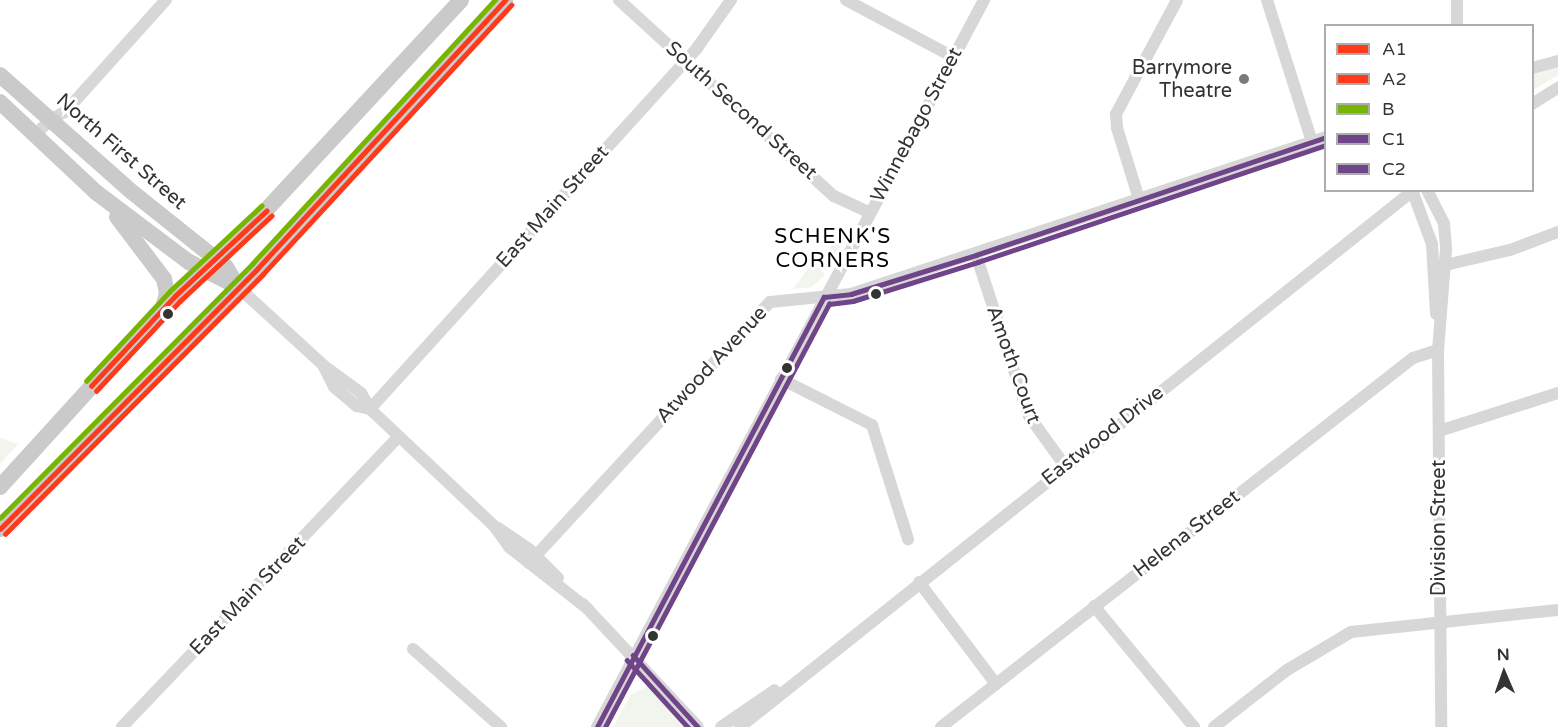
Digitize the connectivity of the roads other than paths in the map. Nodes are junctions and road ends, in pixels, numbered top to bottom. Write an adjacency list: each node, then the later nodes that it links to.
1 (166, 0): 20 (street)
2 (461, 0): 32 (main road)
3 (505, 0): 34 (main road)
4 (619, 0): 13 (street, South Second Street)
5 (731, 0): 13 (street, East Main Street)
6 (846, 0): 12 (street)
7 (984, 0): 12 (street, Winnebago Street)
8 (1177, 0): 28 (street)
9 (1267, 0): 23 (street)
10 (1457, 0): 11 (street)
11 (1457, 24)
12 (953, 57): 29 (street, Winnebago Street)
13 (685, 60): 29 (street, South Second Street); 40 (street, East Main Street)
14 (1558, 61): 15 (street)
15 (1534, 68)
16 (0, 75): 20 (main road, North First Street)
17 (1558, 88): 19 (street)
18 (0, 102): 21 (main road)
19 (1534, 103)
20 (51, 119): 21 (street); 32 (main road, North First Street)
21 (36, 134): 27 (main road)
22 (1324, 139): 23 (street, Atwood Avenue)
23 (1312, 142): 28 (street, Atwood Avenue)
24 (1412, 192): 43 (street, Eastwood Drive)
25 (1413, 192): 33 (street, Division Street)
26 (1428, 192): 33 (street, Division Street)
27 (98, 193): 32 (main road); 36 (main road)
28 (1139, 199): 31 (street, Atwood Avenue)
29 (870, 213): 35 (street, Winnebago Street)
30 (1558, 231): 33 (street)
31 (976, 255): 35 (street, Atwood Avenue); 43 (street, Amoth Court)
32 (209, 264): 34 (main road); 36 (main road)
33 (1440, 266): 37 (street, Division Street)
34 (238, 287): 40 (street); 45 (main road)
35 (824, 297): 38 (street, Winnebago Street); 47 (street, Atwood Avenue)
36 (163, 308): 44 (main road)
37 (1438, 350): 41 (street, Division Street); 49 (street, Helena Street)
38 (781, 380): 46 (street); 53 (street, Winnebago Street)
39 (1558, 393): 41 (street)
40 (370, 409): 42 (street)
41 (1439, 431): 51 (street, Division Street)
42 (398, 437): 47 (street); 56 (street, East Main Street)
43 (1065, 466): 48 (street, Eastwood Drive)
44 (0, 487)
45 (0, 529)
46 (908, 539)
47 (532, 559): 53 (street)
48 (919, 582): 54 (street, Eastwood Drive); 55 (street)
49 (1094, 606): 55 (street, Helena Street); 63 (street)
50 (1558, 610): 51 (street)
51 (1440, 622): 64 (street); 65 (street, Division Street)
52 (413, 648): 57 (street)
53 (633, 655): 58 (street, Winnebago Street); 59 (street)
54 (792, 682): 60 (street, Eastwood Drive); 61 (street, Eastwood Drive)
55 (996, 684): 62 (street, Helena Street)
56 (122, 727)
57 (501, 727)
58 (597, 727)
59 (698, 727)
60 (720, 727)
61 (740, 727)
62 (941, 727)
63 (1194, 727)
64 (1214, 727)
65 (1441, 727)

